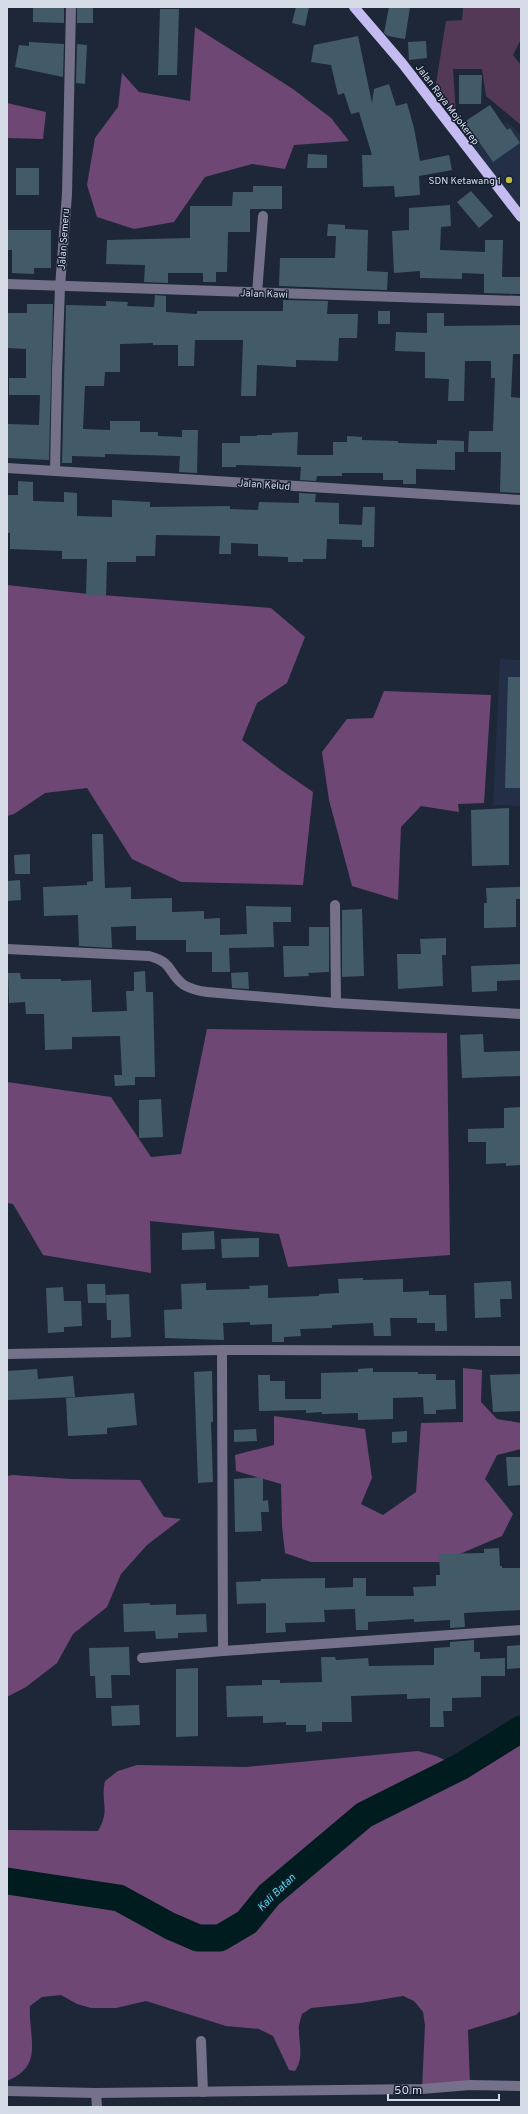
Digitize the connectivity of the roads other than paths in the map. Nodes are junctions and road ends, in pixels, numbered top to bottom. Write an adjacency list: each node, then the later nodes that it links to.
1 (71, 7): 6 (street, Jalan Semeru)
2 (354, 7): 4 (main road, Jalan Raya Mojokerep)
3 (263, 216): 7 (street)
4 (521, 218)
5 (7, 284): 6 (street, Jalan Kawi)
6 (60, 287): 7 (street, Jalan Kawi); 10 (street, Jalan Semeru)
7 (257, 293): 8 (street, Jalan Kawi)
8 (521, 301)
9 (7, 468): 10 (street, Jalan Kelud)
10 (55, 471): 11 (street, Jalan Kelud)
11 (521, 500)
12 (335, 905): 14 (street)
13 (7, 949): 14 (street)
14 (336, 1003): 15 (street)
15 (521, 1014)
16 (222, 1350): 17 (street); 18 (street); 20 (street)
17 (521, 1350)
18 (7, 1354)
19 (521, 1630): 20 (street)
20 (223, 1652): 21 (street)
21 (142, 1658)
22 (201, 2041): 25 (street)
23 (521, 2086): 25 (street)
24 (7, 2090): 26 (street)
25 (204, 2092): 26 (street)
26 (96, 2093): 27 (street)
27 (96, 2107)

